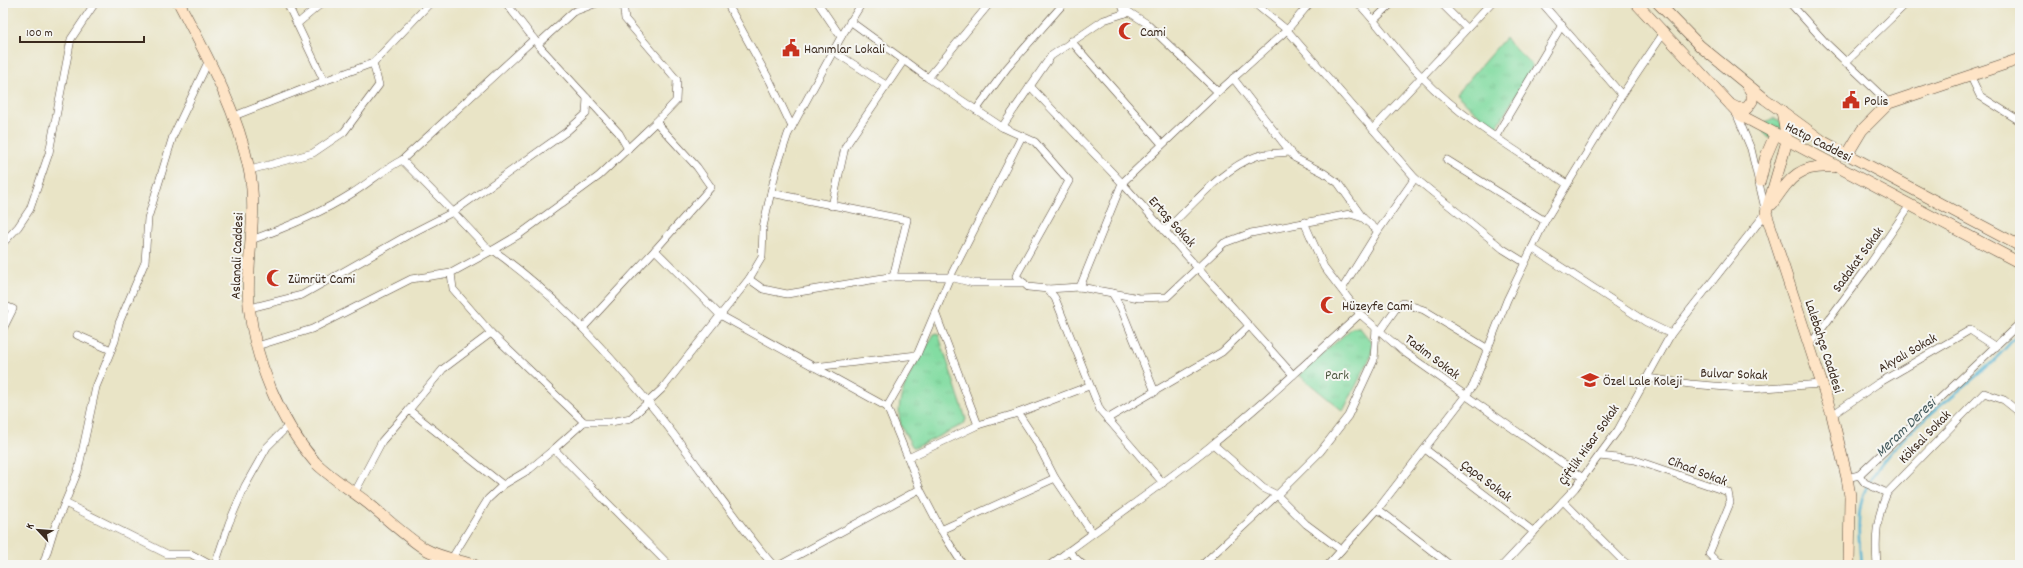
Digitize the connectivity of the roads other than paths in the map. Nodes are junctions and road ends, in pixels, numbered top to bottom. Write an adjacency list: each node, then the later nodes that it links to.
1 (95, 3): 92 (street)
2 (178, 3): 40 (street, Aslanali Caddesi)
3 (287, 3): 30 (street)
4 (322, 3): 30 (street)
5 (430, 3): 42 (street)
6 (506, 3): 36 (street)
7 (597, 3): 36 (street)
8 (623, 3): 61 (street)
9 (727, 3): 62 (street)
10 (818, 3): 35 (street)
11 (862, 3): 29 (street)
12 (990, 3): 46 (street)
13 (1064, 3): 57 (street)
14 (1121, 3): 27 (street)
15 (1129, 3): 27 (street)
16 (1254, 3): 33 (street)
17 (1310, 3): 33 (street)
18 (1358, 3): 28 (street)
19 (1392, 3): 28 (street)
20 (1442, 3): 32 (street)
21 (1491, 3): 32 (street)
22 (1542, 3): 31 (street)
23 (1636, 3): 34 (street, Hatıp Caddesi)
24 (1658, 3): 49 (street, Hatıp Caddesi)
25 (1792, 3): 43 (street)
26 (1907, 3): 43 (street)
27 (1125, 14): 37 (street); 52 (street)
28 (1374, 20): 45 (street)
29 (850, 22): 35 (street); 41 (street)
30 (297, 24): 48 (street)
31 (1562, 25): 53 (street); 67 (street)
32 (1466, 28): 45 (street)
33 (1287, 30): 47 (street); 64 (street)
34 (1663, 34): 53 (street); 56 (street, Hatıp Caddesi)
35 (841, 37): 38 (street)
36 (536, 41): 54 (street); 73 (street)
37 (1071, 41): 51 (street); 69 (street)
38 (833, 51): 50 (street); 62 (street)
39 (2020, 59): 44 (street)
40 (209, 60): 59 (street, Aslanali Caddesi); 126 (street)
41 (904, 60): 46 (street); 50 (street)
42 (373, 62): 48 (street); 76 (street)
43 (1846, 63): 55 (street)
44 (1970, 75): 55 (street); 60 (street)
45 (1421, 77): 64 (street); 67 (street)
46 (928, 78): 57 (street)
47 (1233, 78): 52 (street); 71 (street)
48 (324, 82): 59 (street)
49 (1746, 83): 56 (street); 58 (street, Hatıp Caddesi)
50 (886, 85): 83 (street)
51 (1030, 86): 63 (street); 79 (street, Ertaş Sokak)
52 (1218, 92): 69 (street)
53 (1622, 95): 80 (street)
54 (587, 98): 70 (street); 84 (street)
55 (1888, 103): 72 (street)
56 (1730, 106): 65 (street, Hatıp Caddesi); 78 (street)
57 (976, 110): 63 (street)
58 (1782, 111): 68 (street); 72 (street, Hatıp Caddesi)
59 (234, 116): 76 (street, Aslanali Caddesi)
60 (2020, 121)
61 (656, 122): 70 (street); 95 (street)
62 (792, 127): 81 (street)
63 (1002, 127): 66 (street)
64 (1373, 129): 77 (street)
65 (1775, 135): 68 (street, Hatıp Caddesi); 78 (street)
66 (1022, 136): 102 (street); 104 (street)
67 (1496, 136): 80 (street)
68 (1787, 141): 75 (street, Hatıp Caddesi); 85 (street)
69 (1162, 144): 79 (street)
70 (628, 149): 96 (street)
71 (1291, 152): 86 (street); 89 (street)
72 (1847, 155): 93 (street, Hatıp Caddesi)
73 (402, 160): 84 (street); 91 (street)
74 (1446, 160): 88 (street)
75 (1836, 167): 82 (street, Hatıp Caddesi); 85 (street)
76 (250, 170): 91 (street, Aslanali Caddesi)
77 (1415, 178): 90 (street); 97 (street)
78 (1760, 181): 85 (street)
79 (1122, 183): 89 (street, Ertaş Sokak); 105 (street)
80 (1567, 184): 88 (street)
81 (771, 193): 83 (street); 103 (street)
82 (1910, 205): 98 (street, Hatıp Caddesi); 123 (street, Sadakat Sokak)
83 (832, 206): 101 (street)
84 (453, 212): 96 (street); 110 (street)
85 (1766, 213): 120 (street, Çiftlik Hisar Sokak); 123 (street, Lalebahçe Caddesi)
86 (1363, 218): 87 (street); 90 (street)
87 (1304, 222): 99 (street); 107 (street, Tadım Sokak)
88 (1545, 222): 94 (street)
89 (1165, 231): 99 (street, Ertaş Sokak)
90 (1378, 231): 107 (street)
91 (251, 240): 110 (street, Aslanali Caddesi)
92 (3, 243)
93 (2020, 246)
94 (1532, 248): 97 (street); 120 (street)
95 (655, 250): 113 (street); 116 (street)
96 (492, 251): 100 (street); 116 (street)
97 (1524, 262): 125 (street)
98 (2020, 263)
99 (1198, 269): 108 (street); 115 (street, Ertaş Sokak)
100 (452, 273): 119 (street); 122 (street)
101 (893, 277): 102 (street); 103 (street)
102 (950, 277): 104 (street); 111 (street)
103 (749, 279): 113 (street)
104 (1024, 283): 106 (street)
105 (1080, 287): 106 (street); 108 (street)
106 (1048, 289): 132 (street)
107 (1342, 289): 112 (street, Tadım Sokak)
108 (1112, 293): 133 (street)
109 (3, 305): 117 (street)
110 (250, 308): 122 (street, Aslanali Caddesi)
111 (935, 312): 127 (street); 144 (street)
112 (1360, 314): 118 (street, Tadım Sokak); 129 (street)
113 (720, 315): 128 (street); 135 (street)
114 (2020, 322): 124 (street)
115 (1249, 326): 129 (street, Ertaş Sokak); 133 (street)
116 (583, 328): 135 (street)
117 (3, 329)
118 (1378, 329): 125 (street); 134 (street, Tadım Sokak); 159 (street)
119 (491, 333): 137 (street); 142 (street)
120 (1671, 334): 130 (street, Çiftlik Hisar Sokak)
121 (77, 335): 126 (street)
122 (256, 346): 143 (street, Aslanali Caddesi)
123 (1808, 346): 131 (street, Lalebahçe Caddesi)
124 (1996, 346): 140 (street, Akyalı Sokak); 150 (street)
125 (1488, 349): 134 (street)
126 (111, 350): 161 (street)
127 (917, 355): 128 (street); 136 (street)
128 (814, 367): 136 (street)
129 (1293, 375): 145 (street)
130 (1647, 378): 131 (street, Bulvar Sokak); 148 (street, Çiftlik Hisar Sokak)
131 (1821, 384): 140 (street, Lalebahçe Caddesi)
132 (1089, 386): 138 (street); 141 (street)
133 (1155, 392): 141 (street)
134 (1466, 396): 147 (street); 152 (street, Tadım Sokak)
135 (648, 402): 142 (street); 177 (street)
136 (887, 406): 149 (street)
137 (409, 410): 155 (street); 158 (street)
138 (1018, 413): 144 (street); 151 (street)
139 (2020, 413): 157 (street, Köksal Sokak)
140 (1832, 415): 153 (street, Lalebahçe Caddesi)
141 (1107, 419): 154 (street)
142 (584, 422): 146 (street)
143 (289, 425): 158 (street, Aslanali Caddesi); 173 (street)
144 (978, 425): 149 (street)
145 (1213, 444): 154 (street); 159 (street)
146 (554, 449): 155 (street); 176 (street)
147 (1425, 449): 162 (street); 164 (street, Çapa Sokak)
148 (1599, 456): 152 (street, Çiftlik Hisar Sokak); 170 (street, Cihad Sokak)
149 (908, 458): 156 (street)
150 (1859, 475): 153 (street); 157 (street)
151 (1055, 478): 163 (street); 165 (street)
152 (1583, 478): 160 (street, Çiftlik Hisar Sokak)
153 (1847, 478): 187 (street, Lalebahçe Caddesi)
154 (1162, 483): 165 (street)
155 (503, 485): 168 (street)
156 (920, 489): 163 (street); 178 (street)
157 (1883, 491): 188 (street)
158 (355, 492): 168 (street, Aslanali Caddesi)
159 (1277, 495): 166 (street); 182 (street)
160 (1563, 501): 164 (street, Çiftlik Hisar Sokak); 169 (street)
161 (65, 503): 171 (street); 172 (street)
162 (1378, 509): 166 (street); 184 (street)
163 (941, 530): 179 (street)
164 (1534, 532): 185 (street, Çiftlik Hisar Sokak)
165 (1092, 533): 167 (street)
166 (1341, 550): 183 (street)
167 (1068, 551): 180 (street); 181 (street)
168 (447, 557): 174 (street); 175 (street, Aslanali Caddesi)
169 (1624, 564)
170 (1718, 564): 186 (street, Cihad Sokak)
171 (43, 565)
172 (211, 565)
173 (215, 565)
174 (430, 565)
175 (474, 565)
176 (669, 565)
177 (773, 565)
178 (780, 565)
179 (963, 565)
180 (1050, 565)
181 (1083, 565)
182 (1202, 565)
183 (1328, 565)
184 (1450, 565)
185 (1503, 565)
186 (1727, 565)
187 (1849, 565)
188 (1877, 565)

